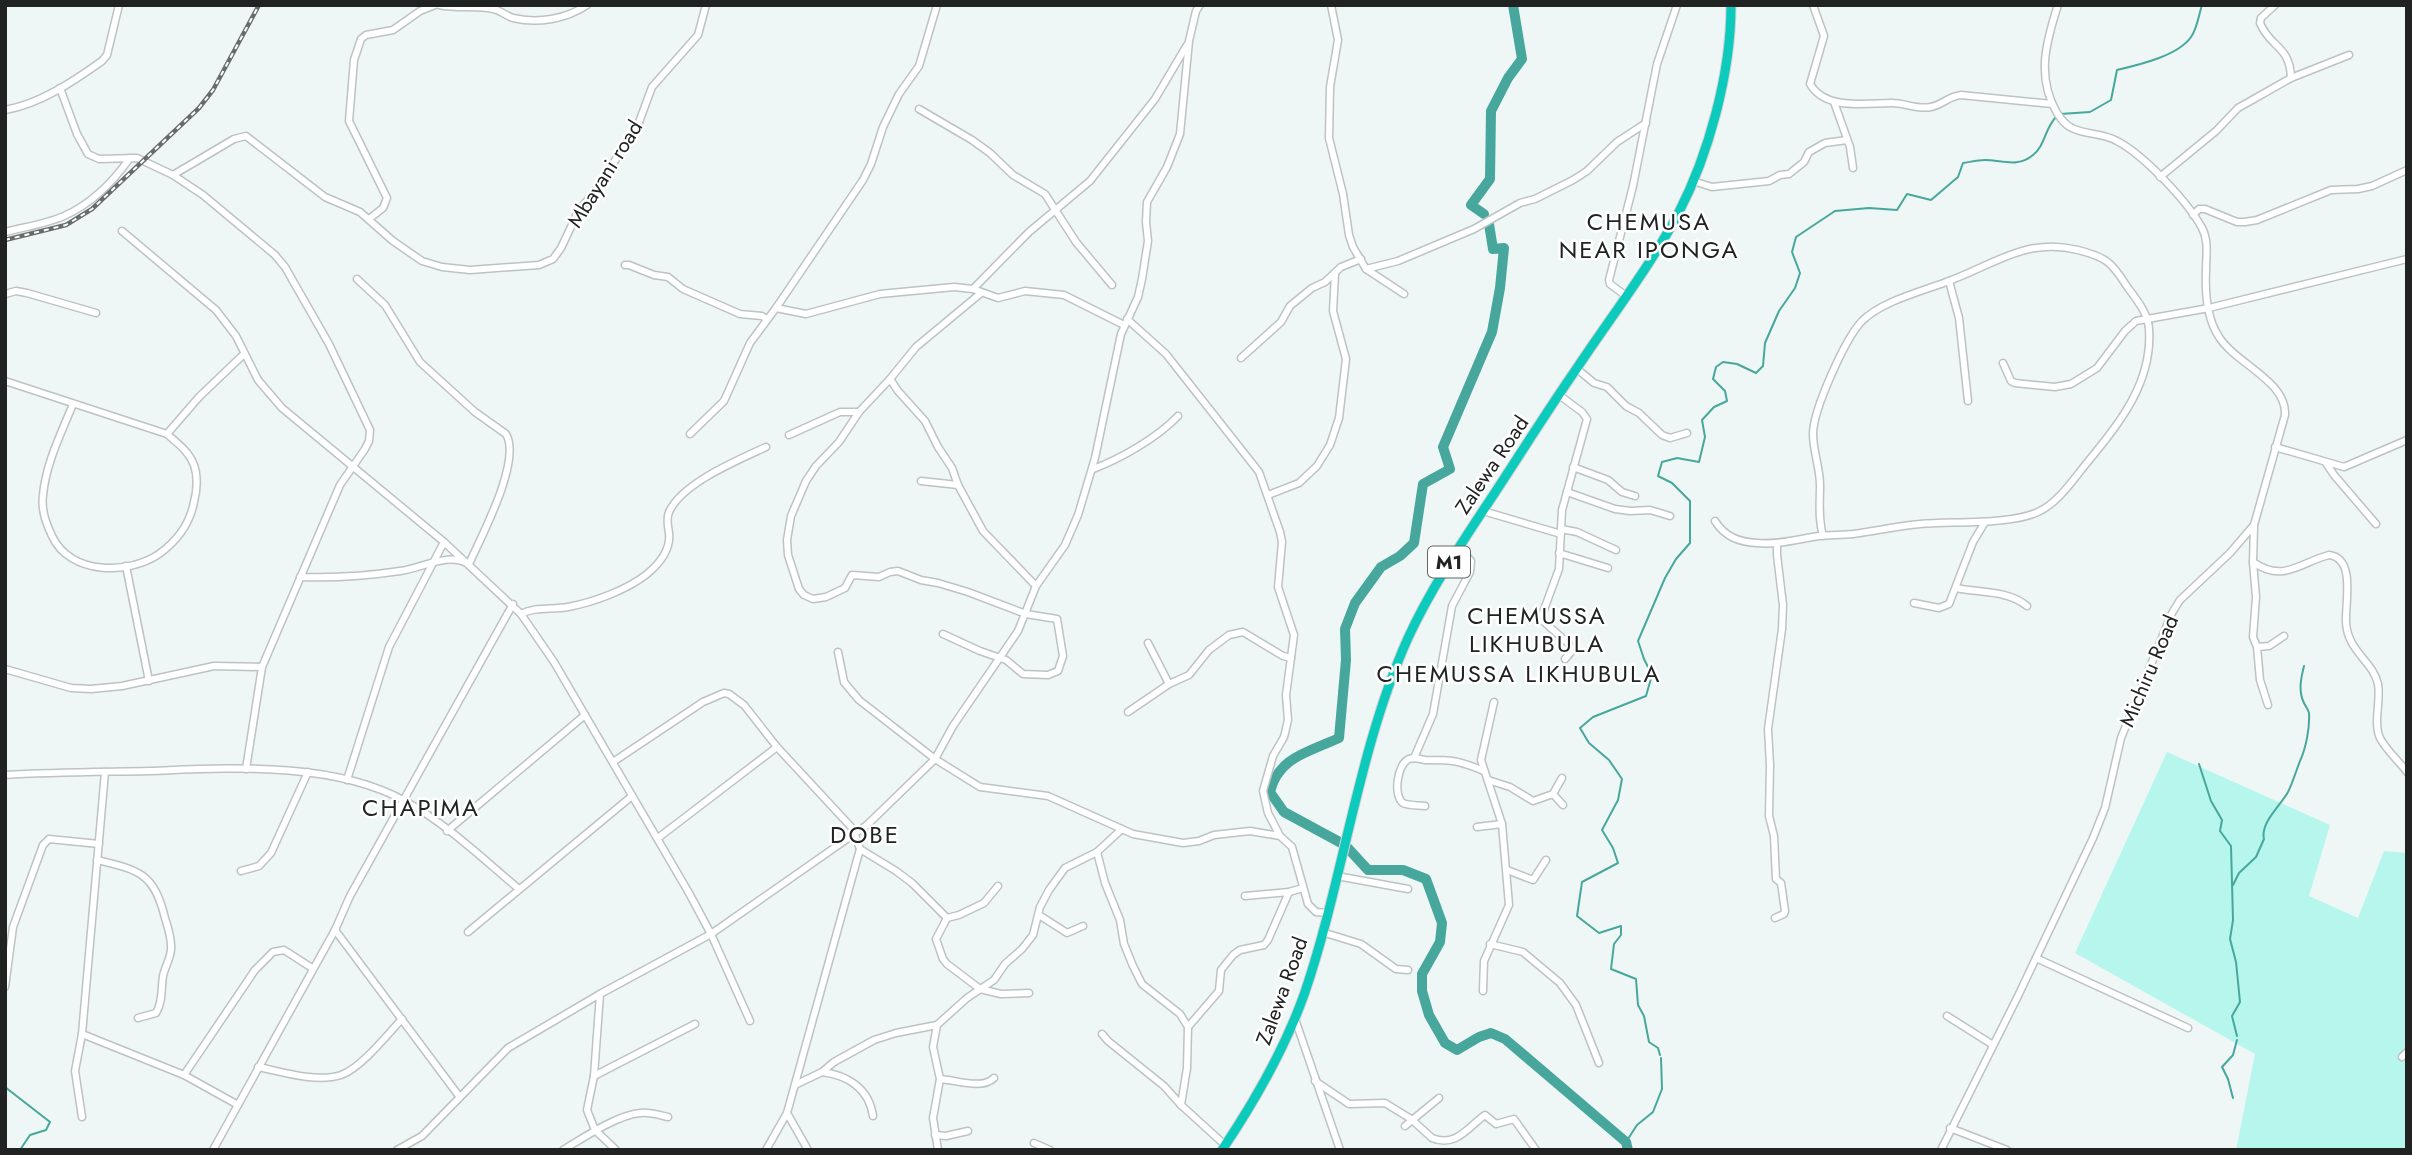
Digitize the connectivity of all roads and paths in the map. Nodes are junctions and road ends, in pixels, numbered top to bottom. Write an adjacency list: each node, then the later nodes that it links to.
1 (119, 5): 16 (street)
2 (437, 5): 3 (street); 31 (street)
3 (587, 5)
4 (706, 5): 31 (street, Mbayani road)
5 (937, 5): 48 (street)
6 (1331, 5): 34 (street)
7 (1677, 5): 21 (street)
8 (1731, 5): 28 (highway, Zalewa Road / M1)
9 (1813, 5): 17 (street)
10 (2058, 5): 18 (street)
11 (2275, 5): 15 (street)
12 (1198, 7): 13 (street)
13 (1189, 41): 29 (street); 52 (street)
14 (2349, 55): 15 (street)
15 (2291, 78): 27 (street)
16 (60, 88): 19 (street); 23 (street)
17 (1834, 102): 18 (street); 22 (street)
18 (2052, 104): 27 (street, Michiru Road)
19 (5, 110)
20 (919, 110): 29 (street)
21 (1646, 122): 37 (street); 46 (street)
22 (1847, 140): 24 (street); 28 (street)
23 (130, 158): 26 (street); 33 (street)
24 (1853, 168)
25 (2407, 170): 30 (street)
26 (173, 175): 31 (street, Mbayani road); 72 (street)
27 (2160, 177): 30 (street, Michiru Road)
28 (1693, 181): 46 (highway, Zalewa Road / M1)
29 (1056, 209): 41 (street); 42 (street)
30 (2193, 215): 47 (street, Michiru Road)
31 (369, 219)
32 (122, 231): 53 (street)
33 (5, 232)
34 (1361, 259): 37 (street); 38 (street)
35 (2407, 259): 47 (street)
36 (625, 265): 51 (street)
37 (1367, 269): 45 (street)
38 (1335, 274): 54 (street); 78 (street)
39 (357, 279): 95 (street)
40 (1950, 281): 50 (street); 60 (street); 87 (street)
41 (1112, 285)
42 (973, 289): 43 (street); 48 (street)
43 (981, 293): 52 (street); 57 (street)
44 (5, 294): 49 (street)
45 (1404, 294)
46 (1626, 296): 56 (highway, Zalewa Road / M1)
47 (2209, 307): 50 (street); 70 (street, Michiru Road)
48 (776, 308): 51 (street)
49 (96, 313)
50 (2147, 318): 55 (street); 83 (street)
51 (767, 319): 66 (street)
52 (1126, 322): 74 (street); 78 (street)
53 (244, 354): 65 (street); 72 (street)
54 (1241, 358)
55 (2004, 363)
56 (1576, 368): 59 (highway, Zalewa Road / M1); 64 (street)
57 (890, 379): 62 (street); 76 (street)
58 (5, 381): 61 (street)
59 (1559, 395): 73 (street); 80 (highway, Zalewa Road / M1)
60 (1968, 401)
61 (73, 404): 65 (street); 96 (street)
62 (859, 412): 67 (street); 105 (street)
63 (1178, 416): 74 (street)
64 (1687, 433)
65 (167, 434): 96 (street)
66 (690, 434)
67 (789, 435)
68 (2407, 440): 71 (street)
69 (766, 447): 104 (street)
70 (2276, 447): 71 (street); 85 (street, Michiru Road)
71 (2326, 463): 84 (street)
72 (353, 467): 88 (street); 98 (street)
73 (1573, 467): 77 (street); 79 (street)
74 (1093, 469): 99 (street)
75 (921, 481): 76 (street)
76 (958, 485): 99 (street)
77 (1567, 492): 81 (street); 86 (street)
78 (1268, 495): 112 (street)
79 (1635, 496)
80 (1483, 511): 86 (street); 90 (highway, Zalewa Road / M1)
81 (1670, 516)
82 (1715, 521): 89 (street)
83 (1985, 522): 87 (street); 100 (street)
84 (2376, 524)
85 (2254, 525): 94 (street); 171 (street, Michiru Road)
86 (1561, 532): 91 (street); 92 (street)
87 (1823, 536): 89 (street)
88 (444, 542): 93 (street); 95 (street)
89 (1777, 544): 164 (street)
90 (1459, 547): 123 (street); 154 (highway, Zalewa Road / M1)
91 (1616, 550)
92 (1559, 553): 97 (street); 113 (street)
93 (433, 562): 95 (street); 98 (street); 133 (street)
94 (2253, 562): 109 (street); 130 (street)
95 (469, 564): 102 (street)
96 (127, 566): 116 (street)
97 (1608, 568)
98 (300, 577): 114 (street)
99 (1037, 586): 105 (street)
100 (1956, 588): 101 (street); 103 (street)
101 (1914, 603)
102 (513, 604): 104 (street); 137 (street)
103 (2027, 606)
104 (521, 614): 121 (street)
105 (1026, 614): 111 (street); 111 (street)
106 (943, 634): 111 (street)
107 (2284, 636): 109 (street)
108 (1148, 643): 117 (street)
109 (2257, 647): 119 (street)
110 (838, 652): 124 (street)
111 (1001, 658): 124 (street)
112 (1292, 658): 117 (street); 145 (street)
113 (1565, 659)
114 (261, 667): 116 (street); 126 (street)
115 (5, 668): 116 (street)
116 (149, 681)
117 (1169, 684): 120 (street)
118 (1494, 702): 127 (street)
119 (2268, 705)
120 (1128, 712)
121 (585, 715): 125 (street); 143 (street)
122 (776, 747): 125 (street); 144 (street); 146 (street)
123 (1415, 758): 127 (street); 139 (street)
124 (935, 759): 142 (street); 144 (street)
125 (613, 762): 136 (street)
126 (246, 769): 128 (street); 129 (street)
127 (1484, 771): 134 (street)
128 (105, 772): 131 (street); 147 (street)
129 (308, 772): 133 (street); 153 (street)
130 (2407, 772)
131 (5, 775)
132 (1562, 778): 135 (street)
133 (347, 780): 137 (street)
134 (1488, 780): 135 (street); 140 (street)
135 (1553, 794): 138 (street)
136 (632, 796): 146 (street); 157 (street)
137 (403, 800): 143 (street); 166 (street)
138 (1563, 805)
139 (1425, 806)
140 (1502, 824): 141 (street); 152 (street)
141 (1477, 827)
142 (1122, 829): 145 (street); 149 (street)
143 (447, 831): 157 (street)
144 (855, 834): 148 (street); 169 (street)
145 (1280, 836): 156 (street)
146 (658, 838): 169 (street)
147 (99, 844): 150 (street); 174 (street)
148 (860, 849): 163 (street); 199 (street)
149 (1097, 852): 162 (street); 186 (street)
150 (97, 860): 180 (street); 188 (street)
151 (1546, 860): 152 (street)
152 (1507, 870): 170 (street)
153 (241, 871)
154 (1337, 876): 158 (street); 161 (highway, Zalewa Road / M1)
155 (998, 886): 163 (street)
156 (1303, 888): 159 (street); 161 (street)
157 (519, 889): 167 (street)
158 (1408, 889)
159 (1289, 892): 160 (street); 186 (street)
160 (1245, 895)
161 (1328, 913): 168 (highway, Zalewa Road / M1)
162 (1039, 915): 165 (street); 175 (street)
163 (947, 918): 175 (street)
164 (1775, 918)
165 (1083, 926)
166 (335, 930): 172 (street); 182 (street)
167 (468, 932)
168 (1322, 932): 173 (street); 181 (highway, Zalewa Road / M1)
169 (711, 934): 178 (street); 183 (street)
170 (1490, 944): 176 (street); 191 (street)
171 (2036, 958): 187 (street); 190 (street, Michiru Road)
172 (312, 968): 192 (street); 194 (street)
173 (1408, 970)
174 (5, 987)
175 (980, 989): 177 (street); 185 (street)
176 (1483, 991)
177 (1029, 993)
178 (600, 994): 195 (street); 200 (street)
179 (1948, 1016): 190 (street)
180 (138, 1018)
181 (1294, 1019): 198 (street); 215 (highway, Zalewa Road / M1)
182 (402, 1020): 192 (street); 200 (street)
183 (750, 1021)
184 (695, 1024): 195 (street)
185 (937, 1025): 193 (street); 197 (street)
186 (1188, 1027): 203 (street)
187 (2188, 1028)
188 (82, 1034): 194 (street); 205 (street)
189 (1102, 1034): 203 (street)
190 (1993, 1045): 210 (street, Michiru Road)
191 (1599, 1063)
192 (258, 1067): 202 (street)
193 (822, 1072): 199 (street); 206 (street)
194 (184, 1075): 202 (street)
195 (594, 1076): 211 (street)
196 (994, 1078): 197 (street)
197 (940, 1079): 213 (street)
198 (1315, 1081): 208 (street); 225 (street)
199 (795, 1085): 204 (street)
200 (459, 1096): 216 (street)
201 (1440, 1098): 208 (street)
202 (238, 1105): 217 (street)
203 (1181, 1105): 215 (street)
204 (787, 1113): 221 (street); 222 (street)
205 (82, 1116)
206 (873, 1116)
207 (668, 1118): 211 (street)
208 (1411, 1119): 209 (street); 226 (street)
209 (1405, 1126)
210 (1950, 1128): 227 (street, Michiru Road); 228 (street)
211 (595, 1130): 219 (street); 220 (street)
212 (968, 1131): 213 (street)
213 (935, 1135): 223 (street)
214 (1034, 1143): 224 (street)
215 (1224, 1147)
216 (406, 1148): 218 (street)
217 (216, 1149)
218 (397, 1150)
219 (563, 1150)
220 (616, 1150)
221 (766, 1150)
222 (808, 1150)
223 (938, 1150)
224 (1050, 1150)
225 (1340, 1150)
226 (1536, 1150)
227 (1941, 1150)
228 (2007, 1150)

